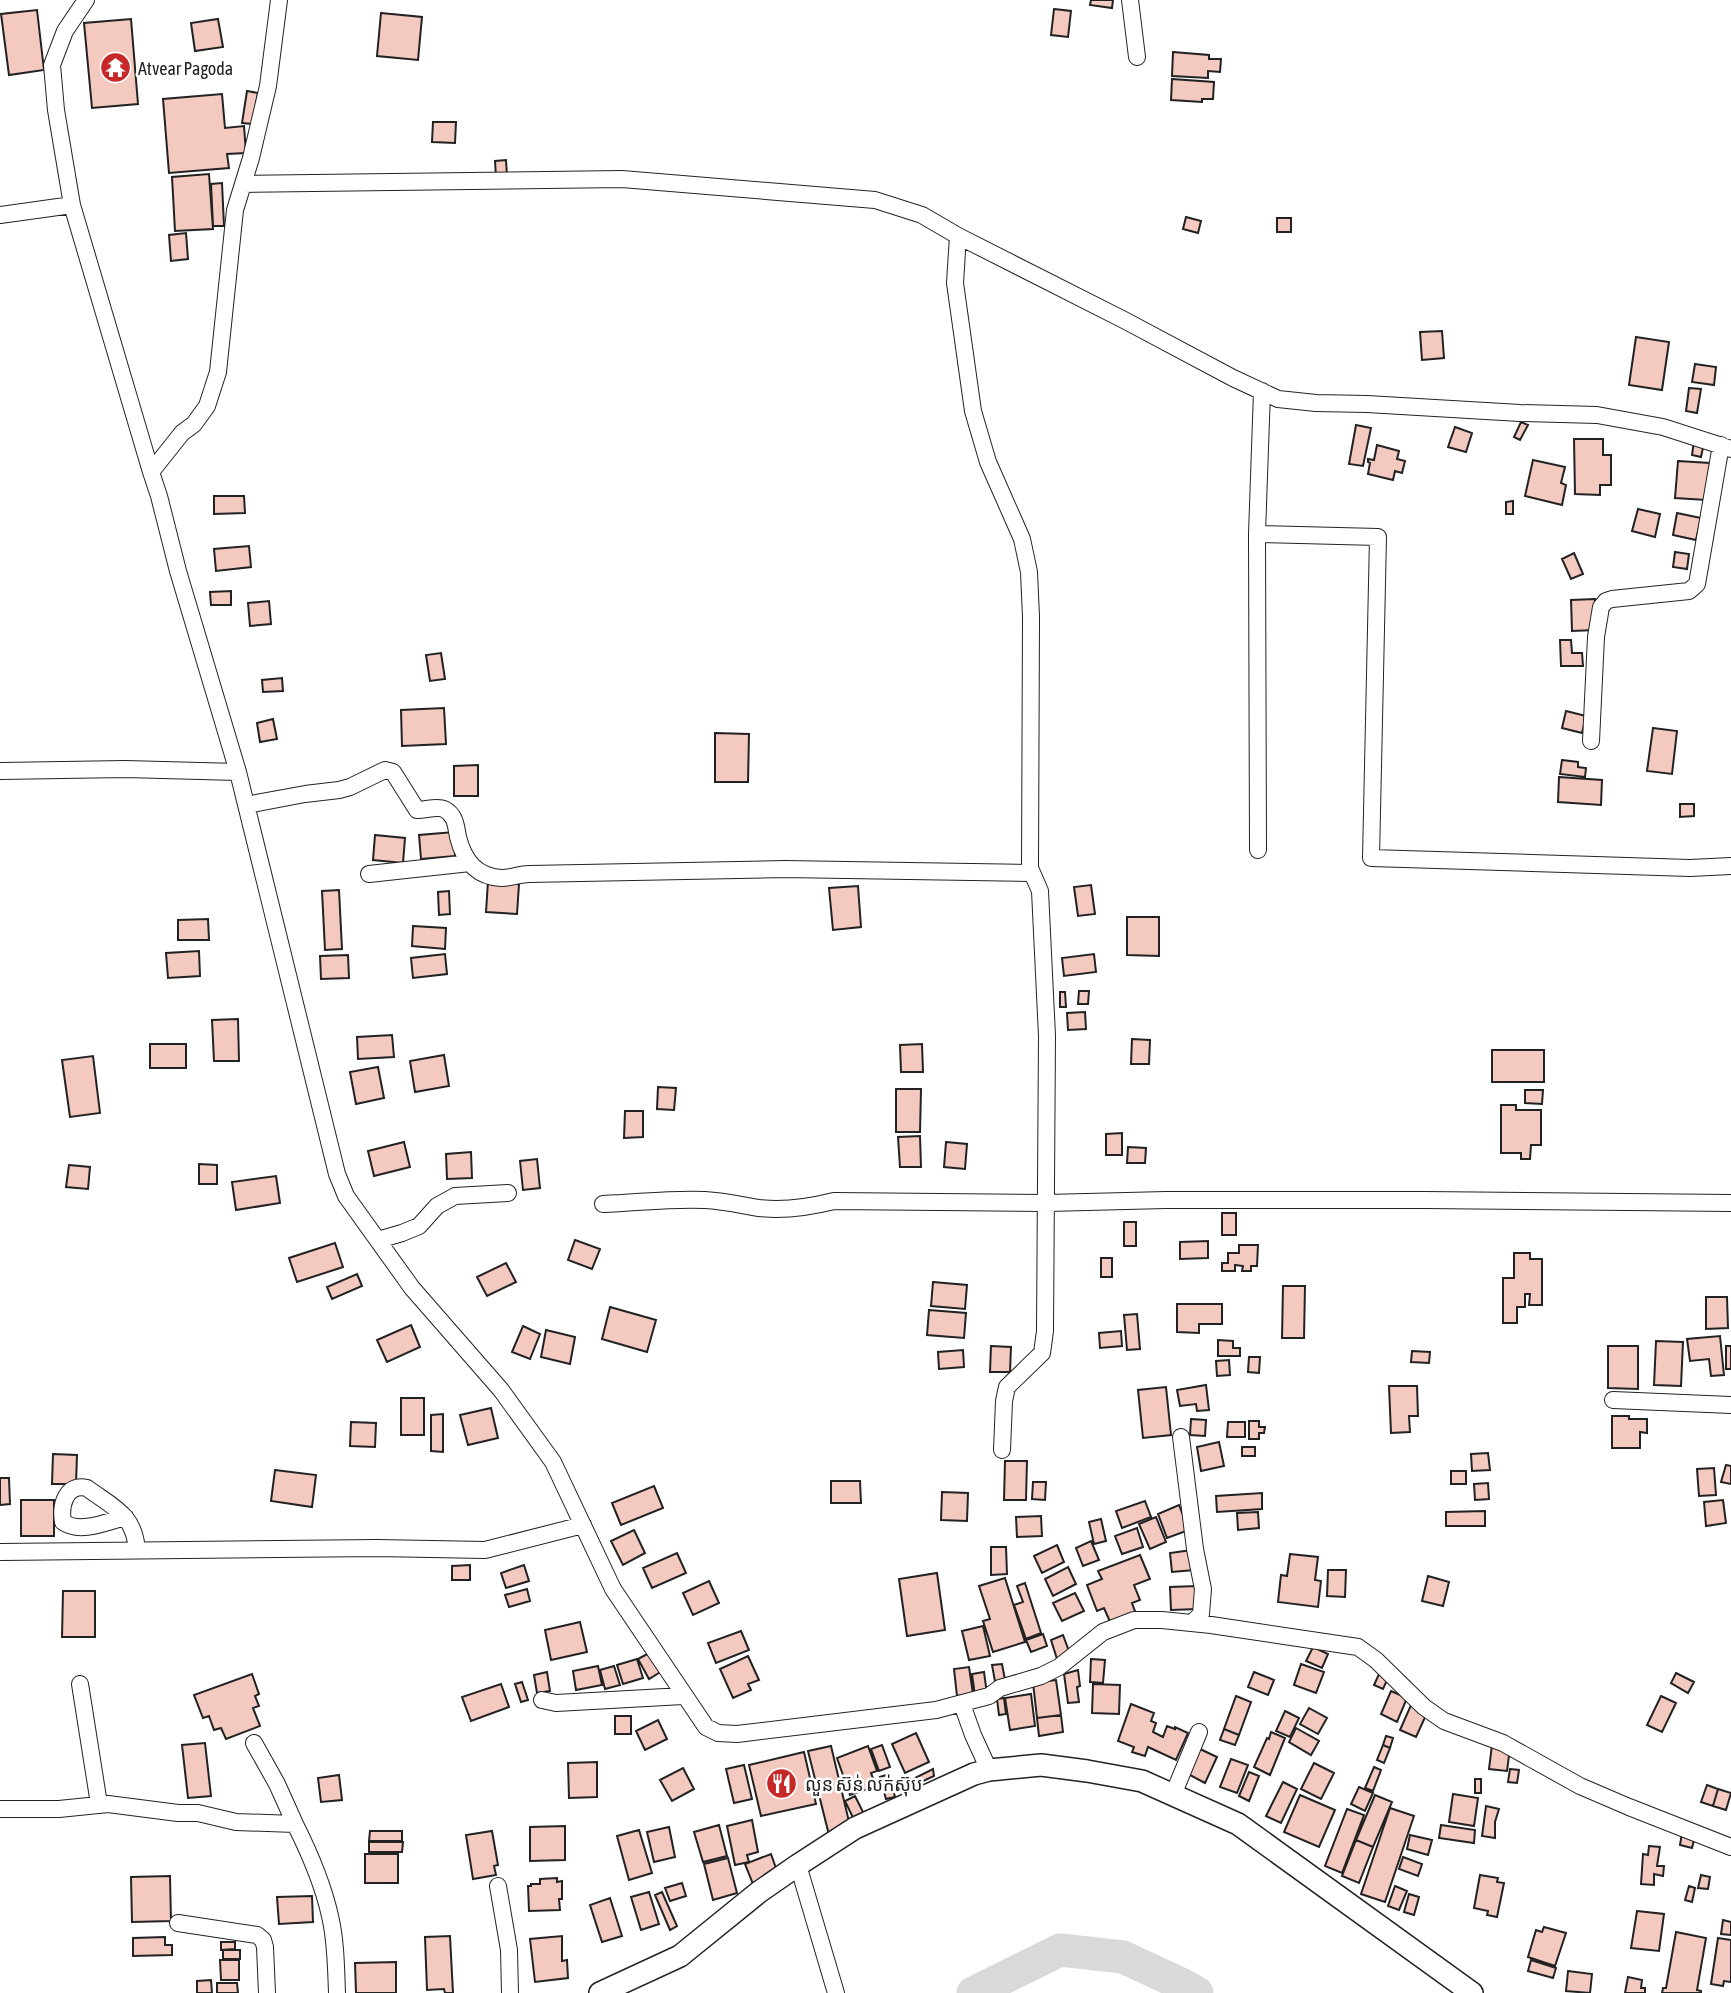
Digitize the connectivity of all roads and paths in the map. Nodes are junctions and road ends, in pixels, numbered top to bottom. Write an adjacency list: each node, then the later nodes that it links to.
1 (86, 0): 6 (street)
2 (1130, 0): 4 (street)
3 (277, 2): 5 (street)
4 (1137, 57)
5 (243, 184): 8 (street); 11 (street)
6 (72, 205): 7 (street); 11 (street)
7 (0, 215)
8 (958, 236): 9 (street); 20 (street)
9 (1262, 391): 10 (street); 12 (street)
10 (1726, 447): 13 (street)
11 (152, 472): 15 (street)
12 (1258, 534): 17 (street); 19 (street)
13 (1591, 741)
14 (0, 771): 15 (street)
15 (238, 772): 16 (street)
16 (246, 805): 18 (street); 26 (street)
17 (1258, 850)
18 (470, 863): 20 (street); 21 (street)
19 (1731, 866)
20 (1032, 873): 23 (street)
21 (369, 874)
22 (508, 1193): 26 (street)
23 (1047, 1203): 24 (street); 25 (street); 30 (street)
24 (1731, 1203)
25 (603, 1204)
26 (378, 1240): 32 (street)
27 (1613, 1400): 28 (street)
28 (1731, 1405)
29 (1181, 1437): 35 (street)
30 (1002, 1450)
31 (125, 1517): 33 (street)
32 (583, 1525): 33 (street); 37 (street)
33 (137, 1550): 34 (street)
34 (0, 1552)
35 (1192, 1623): 39 (street); 47 (street)
36 (80, 1684): 44 (street)
37 (684, 1696): 38 (street); 39 (street)
38 (541, 1700)
39 (962, 1704): 42 (street)
40 (1199, 1732): 43 (street)
41 (254, 1743): 46 (street)
42 (989, 1770): 43 (street); 48 (street)
43 (1173, 1795): 56 (street)
44 (99, 1804): 45 (street); 46 (street)
45 (0, 1809)
46 (295, 1824): 52 (street)
47 (1731, 1847)
48 (798, 1865): 54 (street); 55 (street)
49 (498, 1886): 53 (street)
50 (178, 1923): 51 (street)
51 (267, 1993)
52 (337, 1993)
53 (510, 1993)
54 (600, 1993)
55 (836, 1993)
56 (1472, 1993)

